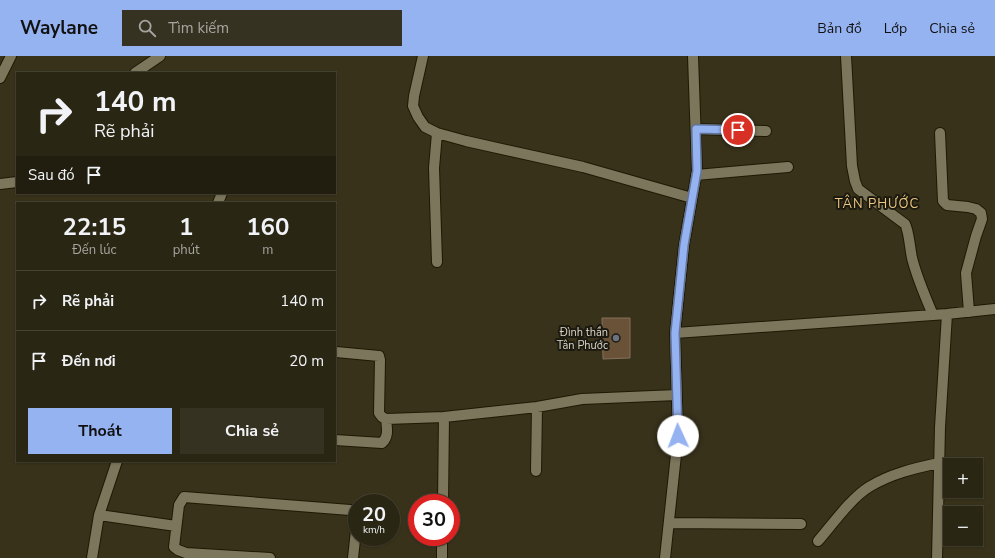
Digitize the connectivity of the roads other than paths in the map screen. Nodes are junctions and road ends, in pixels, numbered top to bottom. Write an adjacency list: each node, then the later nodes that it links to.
1 (11, 56): 7 (street)
2 (160, 56): 6 (street)
3 (423, 56): 10 (street)
4 (694, 56): 8 (street)
5 (846, 56): 21 (street)
6 (136, 72)
7 (0, 78)
8 (696, 129): 9 (street); 13 (street)
9 (766, 131)
10 (437, 133): 16 (street); 17 (street)
11 (940, 133): 19 (street)
12 (788, 167): 13 (street)
13 (696, 175): 16 (street)
14 (16, 182): 15 (street)
15 (0, 184)
16 (692, 198): 22 (street)
17 (437, 262)
18 (995, 309): 19 (street)
19 (969, 312): 20 (street)
20 (947, 314): 21 (street); 30 (street)
21 (933, 315): 22 (street)
22 (675, 333): 24 (street)
23 (336, 352): 27 (street)
24 (677, 395): 25 (street); 35 (street)
25 (537, 407): 26 (street); 31 (street)
26 (444, 417): 27 (street); 32 (street)
27 (386, 419): 28 (street)
28 (336, 440)
29 (117, 462): 34 (street)
30 (939, 463): 38 (street); 46 (street)
31 (536, 471)
32 (443, 494)
33 (348, 510): 37 (street)
34 (99, 515): 37 (street); 41 (street)
35 (670, 523): 36 (street); 45 (street)
36 (801, 524)
37 (176, 526): 42 (street)
38 (818, 541)
39 (354, 546): 43 (street)
40 (442, 546): 44 (street)
41 (92, 558)
42 (270, 558)
43 (353, 558)
44 (442, 558)
45 (666, 558)
46 (937, 558)

